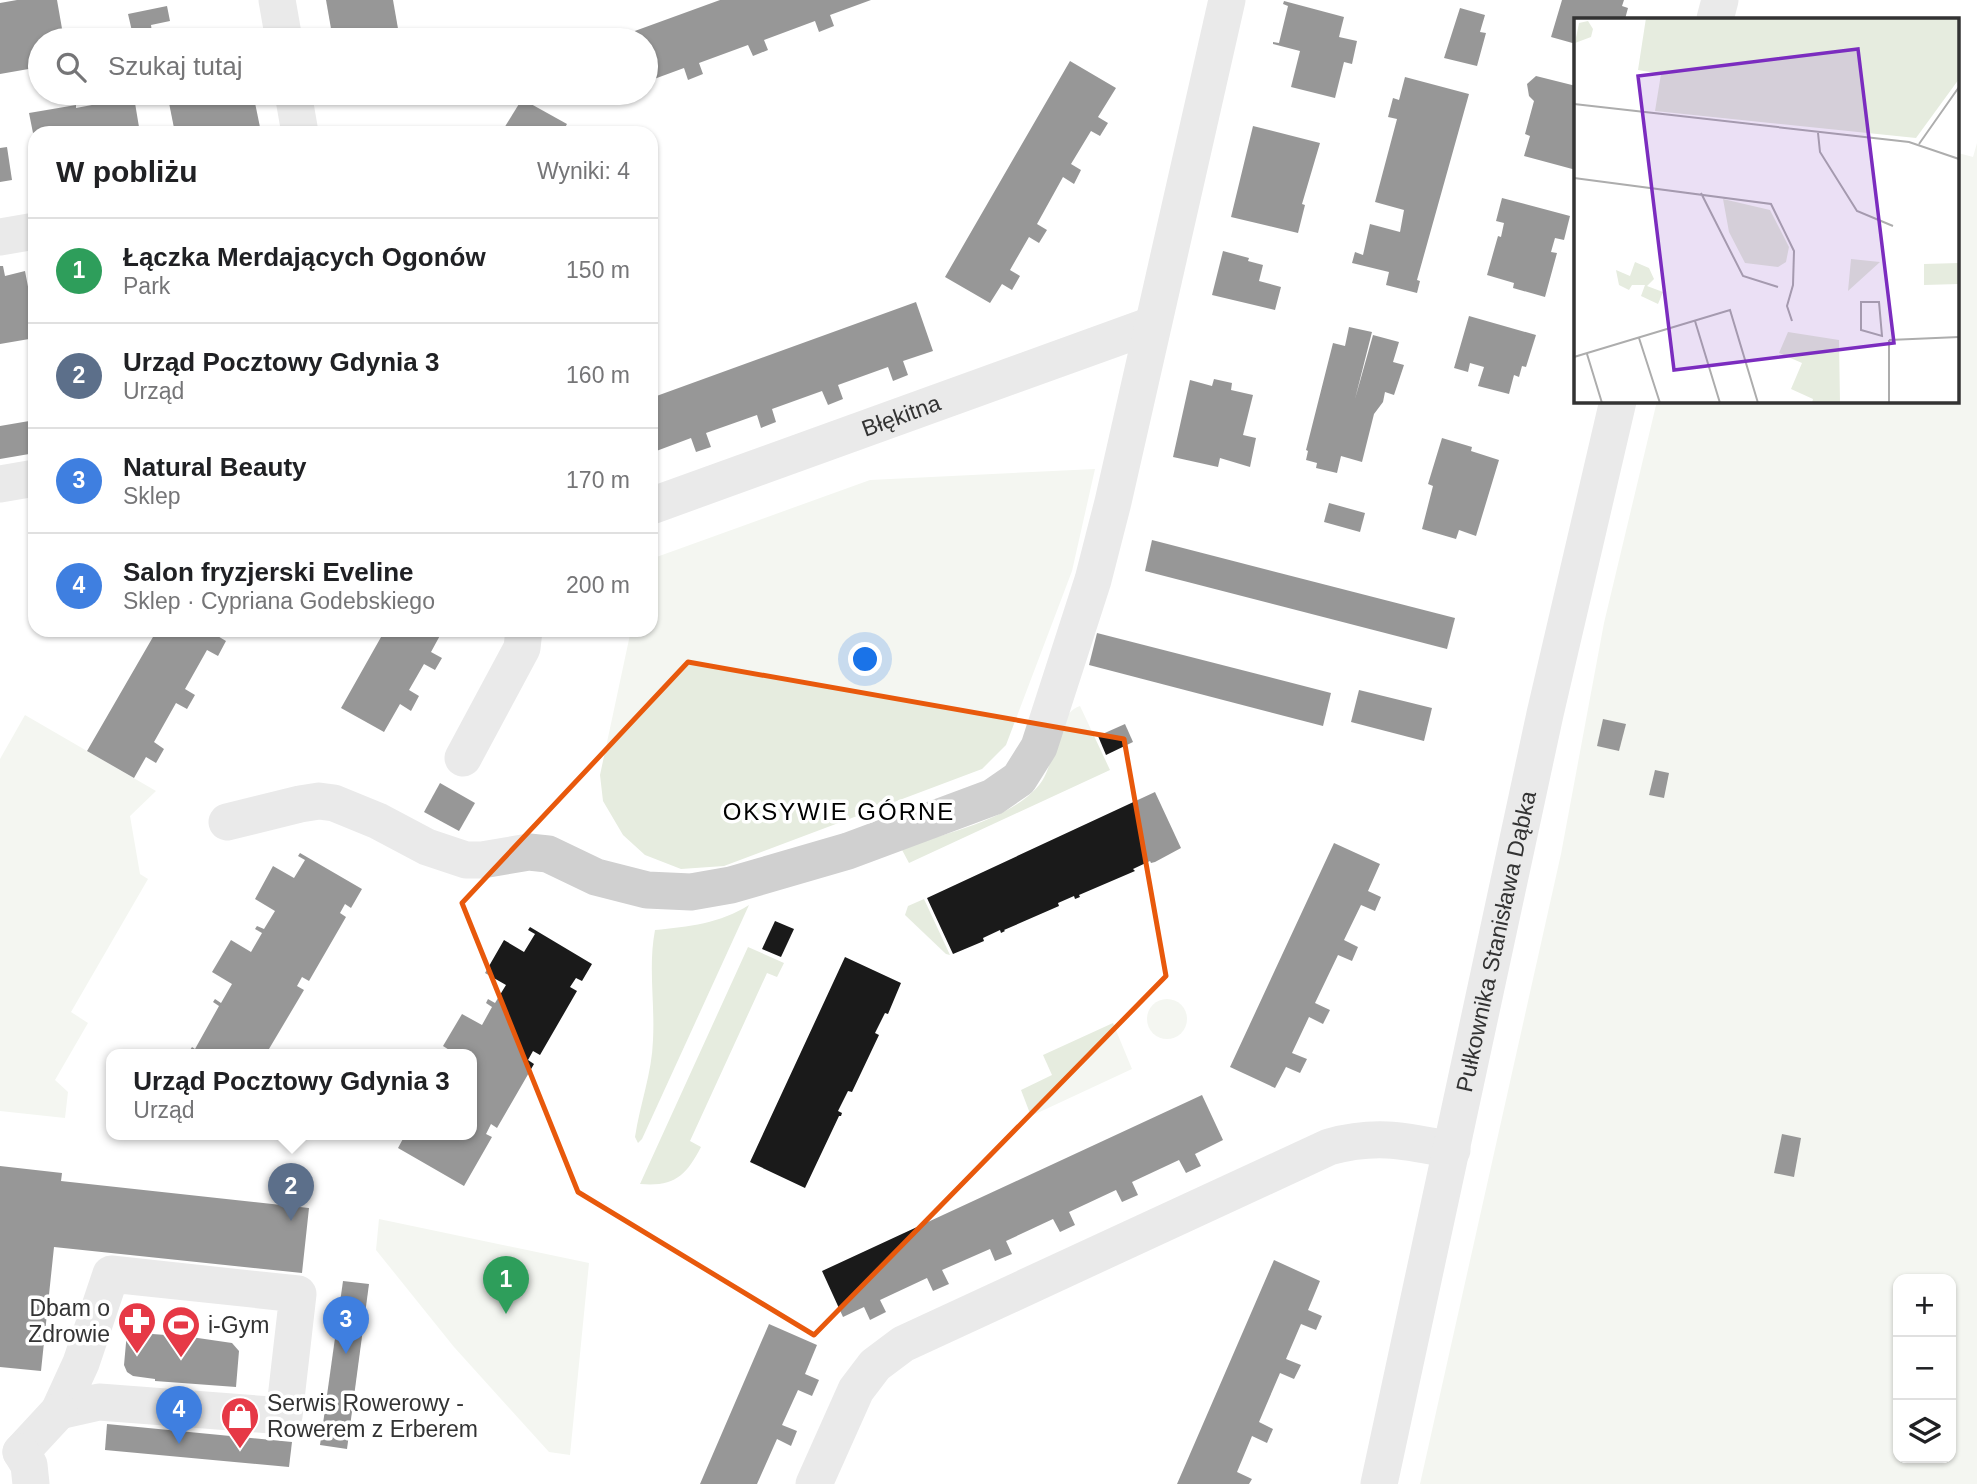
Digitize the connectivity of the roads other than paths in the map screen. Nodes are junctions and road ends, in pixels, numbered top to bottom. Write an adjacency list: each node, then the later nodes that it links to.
1 (277, 0): 5 (street)
2 (1227, 0): 10 (street)
3 (1720, 0): 4 (street)
4 (1715, 18)
5 (282, 28)
6 (295, 105): 7 (street)
7 (299, 126)
8 (28, 232): 9 (street)
9 (0, 237)
10 (1152, 325): 14 (street, Błękitna); 17 (street)
11 (1618, 402): 18 (street, Pułkownika Stanisława Dąbka)
12 (28, 479): 13 (street)
13 (0, 484)
14 (658, 503)
15 (523, 637): 16 (street)
16 (463, 758)
17 (227, 822)
18 (1452, 1150): 23 (street); 24 (street, Pułkownika Stanisława Dąbka)
19 (81, 1363): 20 (street); 20 (street); 21 (street)
20 (99, 1402): 21 (street)
21 (59, 1411): 22 (street)
22 (18, 1460)
23 (814, 1484)
24 (1380, 1484)

